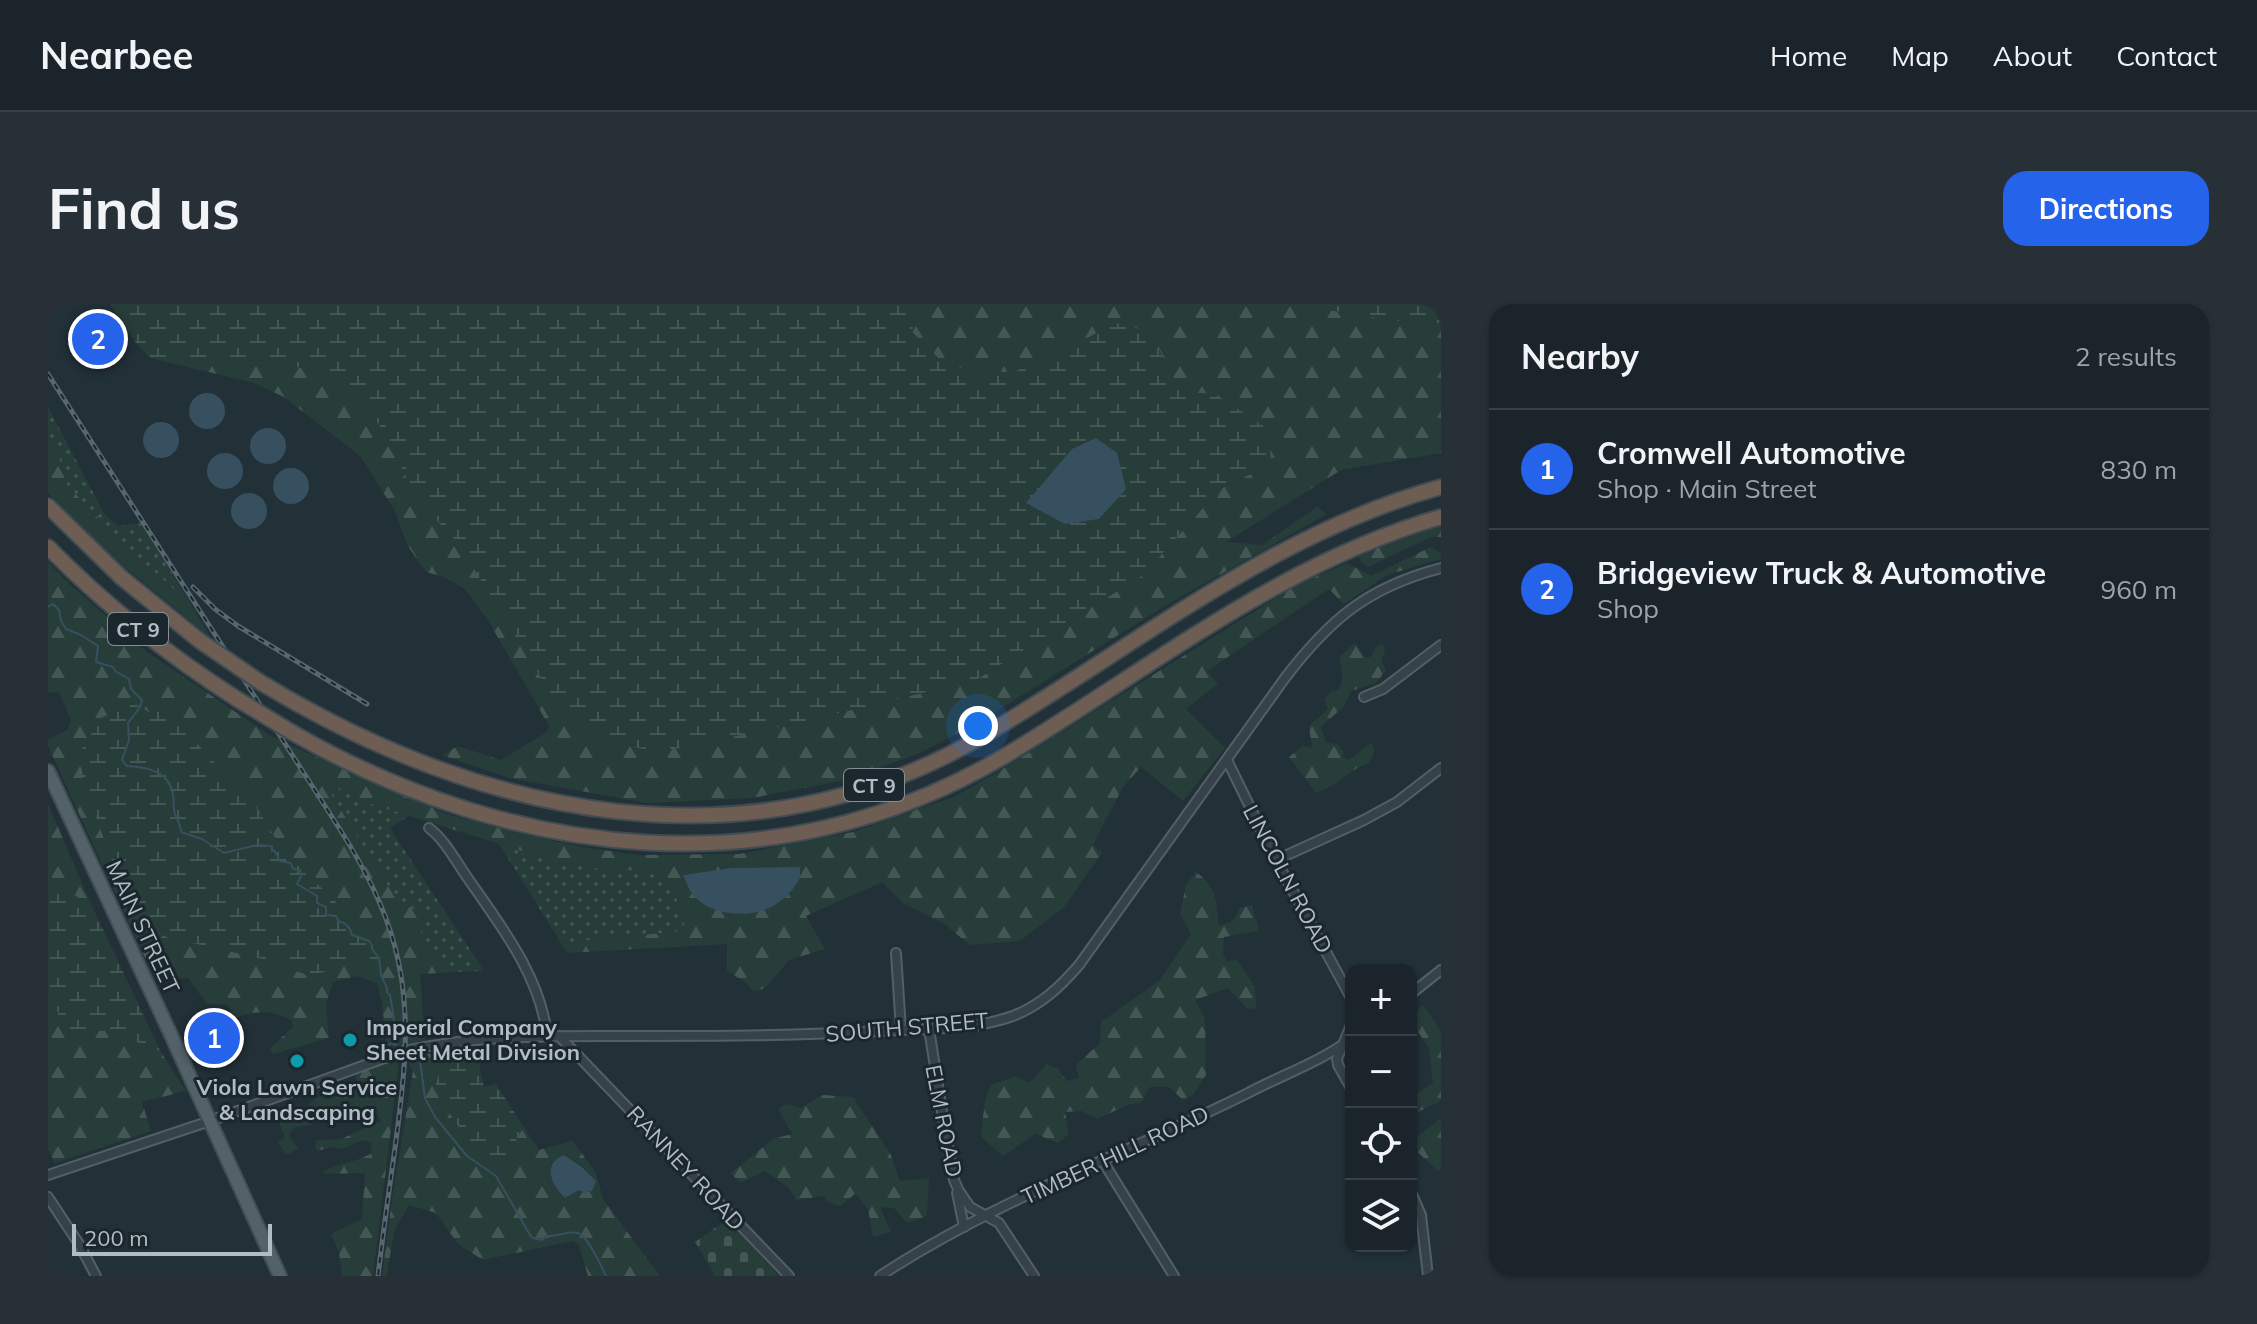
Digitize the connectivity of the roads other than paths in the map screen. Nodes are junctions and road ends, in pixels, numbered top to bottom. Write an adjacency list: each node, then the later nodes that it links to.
1 (1441, 487): 2 (highway, CT 9, bridge)
2 (48, 506)
3 (1441, 517): 4 (highway, CT 9, bridge)
4 (48, 547)
5 (1441, 568): 8 (street, SOUTH STREET)
6 (1441, 645): 7 (street)
7 (1364, 697)
8 (1227, 760): 12 (street, LINCOLN ROAD); 17 (street, SOUTH STREET)
9 (1441, 768): 12 (street)
10 (48, 771): 27 (main road, MAIN STREET)
11 (429, 828): 19 (street)
12 (1276, 860): 15 (street, LINCOLN ROAD)
13 (896, 953): 18 (street)
14 (1441, 970): 16 (street)
15 (1345, 987)
16 (1417, 989)
17 (929, 1029): 18 (street, SOUTH STREET); 30 (street, ELM ROAD)
18 (901, 1030): 21 (street, SOUTH STREET)
19 (547, 1035): 20 (street, SOUTH STREET); 27 (street, SOUTH STREET)
20 (559, 1035): 21 (street, SOUTH STREET); 25 (street, RANNEY ROAD)
21 (585, 1035): 25 (street)
22 (1346, 1036): 24 (street)
23 (1345, 1044): 24 (street, TIMBER HILL ROAD)
24 (1341, 1047): 26 (street); 28 (street, TIMBER HILL ROAD)
25 (583, 1060): 37 (street, RANNEY ROAD)
26 (1345, 1077)
27 (210, 1121): 29 (street, SOUTH STREET); 36 (main road, MAIN STREET)
28 (1102, 1160): 33 (street, TIMBER HILL ROAD); 40 (street)
29 (48, 1175)
30 (954, 1180): 33 (street, ELM ROAD); 34 (street)
31 (48, 1197): 35 (street)
32 (1417, 1204): 41 (street)
33 (988, 1215): 34 (street, TIMBER HILL ROAD); 39 (street, ELM ROAD)
34 (964, 1227): 38 (street, TIMBER HILL ROAD)
35 (96, 1276)
36 (280, 1276)
37 (789, 1276)
38 (880, 1276)
39 (1034, 1276)
40 (1174, 1276)
41 (1428, 1276)

